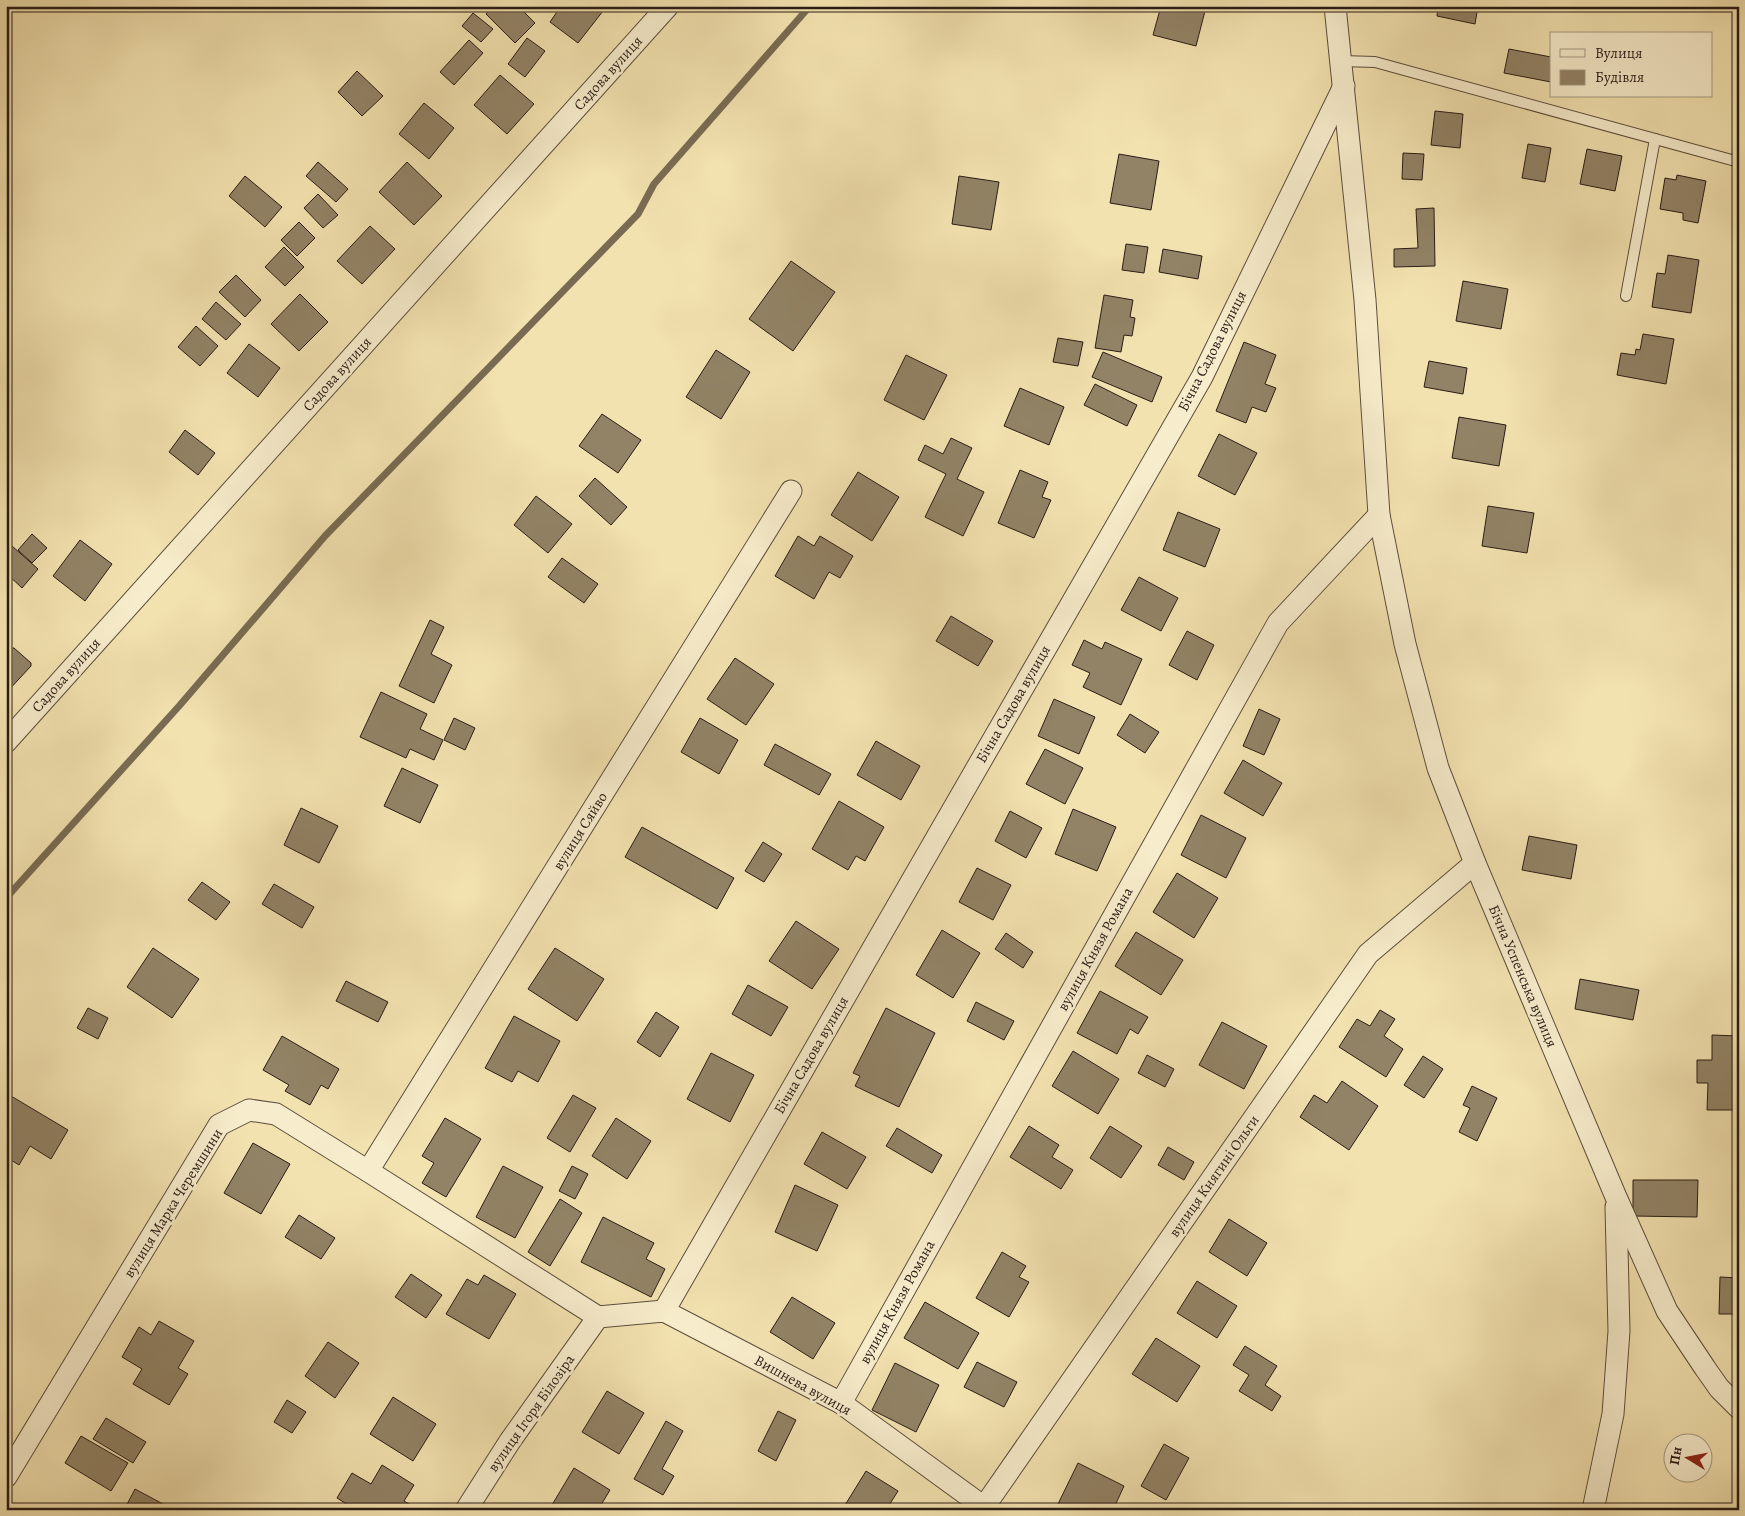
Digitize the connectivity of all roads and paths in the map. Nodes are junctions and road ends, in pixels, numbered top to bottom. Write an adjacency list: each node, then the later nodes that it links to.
1 (668, 6): 10 (street, Садова вулиця)
2 (1335, 6): 3 (street)
3 (1341, 61): 4 (street); 5 (lane)
4 (1344, 86): 9 (street); 14 (street, Бічна Садова вулиця)
5 (1655, 139): 6 (lane); 7 (lane)
6 (1739, 162)
7 (1626, 296)
8 (791, 491): 12 (street, вулиця Сяйво)
9 (1379, 515): 11 (street, Бічна Успенська вулиця); 16 (street, вулиця Князя Романа)
10 (6, 742)
11 (1475, 863): 13 (street, Бічна Успенська вулиця); 19 (street, вулиця Княгині Ольги)
12 (368, 1170): 15 (street, вулиця Марка Черемшини); 18 (street, вулиця Марка Черемшини)
13 (1616, 1197): 17 (street, Бічна Успенська вулиця); 21 (street)
14 (664, 1311): 15 (street); 16 (street, Вишнева вулиця)
15 (598, 1317): 20 (street, вулиця Ігоря Білозіра)
16 (841, 1403): 19 (street, Вишнева вулиця)
17 (1739, 1408)
18 (6, 1477)
19 (984, 1509)
20 (466, 1510)
21 (1593, 1510)

